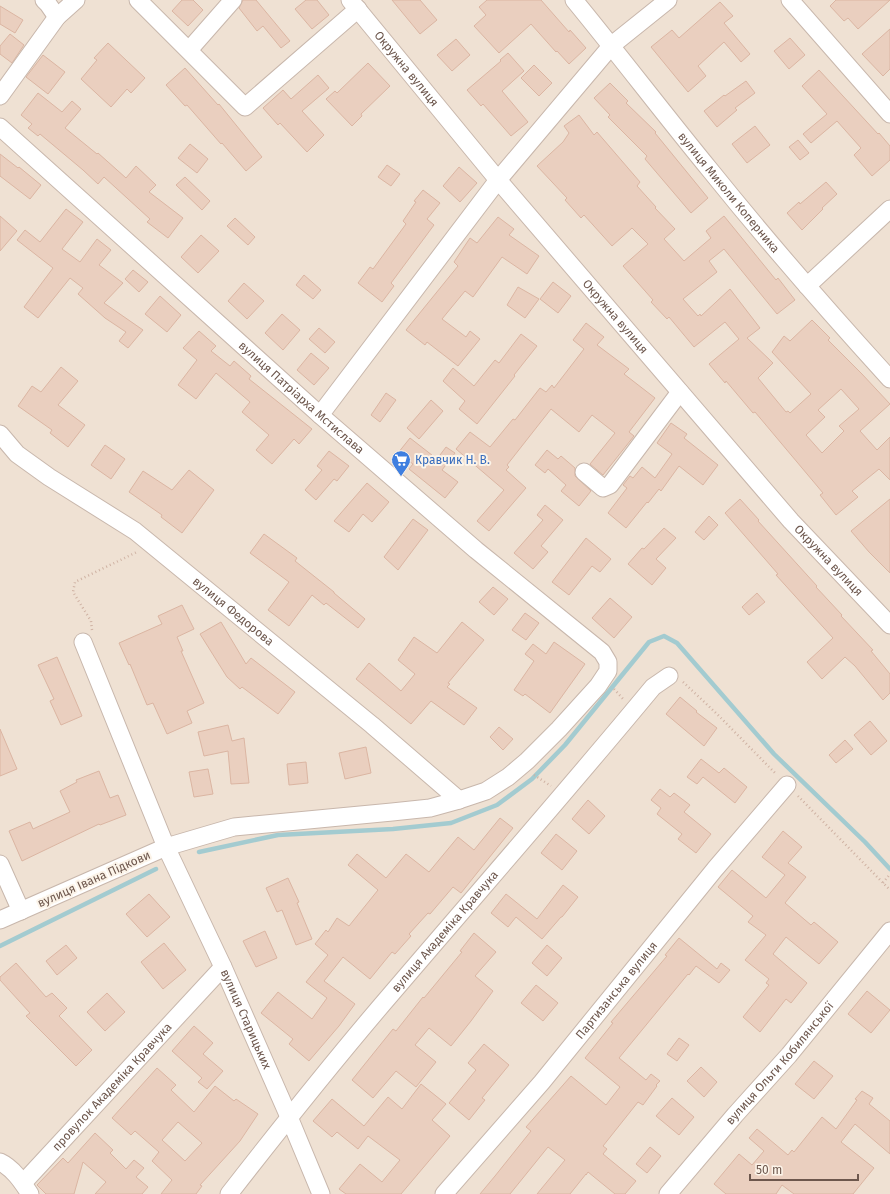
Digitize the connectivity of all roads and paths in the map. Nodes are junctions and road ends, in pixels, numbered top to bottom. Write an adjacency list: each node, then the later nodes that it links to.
1 (44, 0): 9 (street)
2 (76, 0): 9 (street)
3 (138, 0): 11 (street)
4 (233, 0): 11 (street)
5 (574, 0): 10 (street, вулиця Миколи Коперника)
6 (668, 0): 10 (street)
7 (790, 0): 13 (street)
8 (354, 5): 11 (street); 15 (street, Окружна вулиця)
9 (57, 17): 12 (street)
10 (612, 45): 15 (street); 17 (street, вулиця Миколи Коперника)
11 (189, 50)
12 (0, 96)
13 (890, 114)
14 (0, 127): 20 (street, вулиця Патріарха Мстислава)
15 (498, 180): 19 (street, Окружна вулиця); 20 (street)
16 (890, 209): 17 (street)
17 (807, 286): 18 (street, вулиця Миколи Коперника)
18 (890, 379)
19 (680, 392): 22 (street); 24 (street, Окружна вулиця)
20 (320, 415): 26 (street, вулиця Патріарха Мстислава)
21 (0, 434): 23 (street, вулиця Федорова)
22 (584, 472)
23 (148, 542): 25 (path); 29 (street, вулиця Федорова)
24 (890, 625)
25 (83, 642): 30 (street)
26 (608, 662): 29 (street, вулиця Івана Підкови)
27 (669, 676): 38 (street, вулиця Академіка Кравчука)
28 (786, 785): 43 (street, Партизанська вулиця)
29 (459, 800): 30 (street, вулиця Івана Підкови)
30 (166, 847): 34 (street, вулиця Івана Підкови); 37 (street, вулиця Старицьких)
31 (0, 864): 34 (street)
32 (890, 874): 33 (path)
33 (883, 883)
34 (21, 911): 35 (street, вулиця Івана Підкови)
35 (0, 920)
36 (890, 931): 44 (street, вулиця Ольги Кобилянської)
37 (223, 967): 38 (street, вулиця Старицьких); 40 (street, провулок Академіка Кравчука)
38 (289, 1117): 41 (street, вулиця Академіка Кравчука); 42 (street, вулиця Старицьких)
39 (0, 1162): 40 (street, провулок Академіка Кравчука)
40 (27, 1189)
41 (229, 1194)
42 (321, 1194)
43 (444, 1194)
44 (668, 1194)

